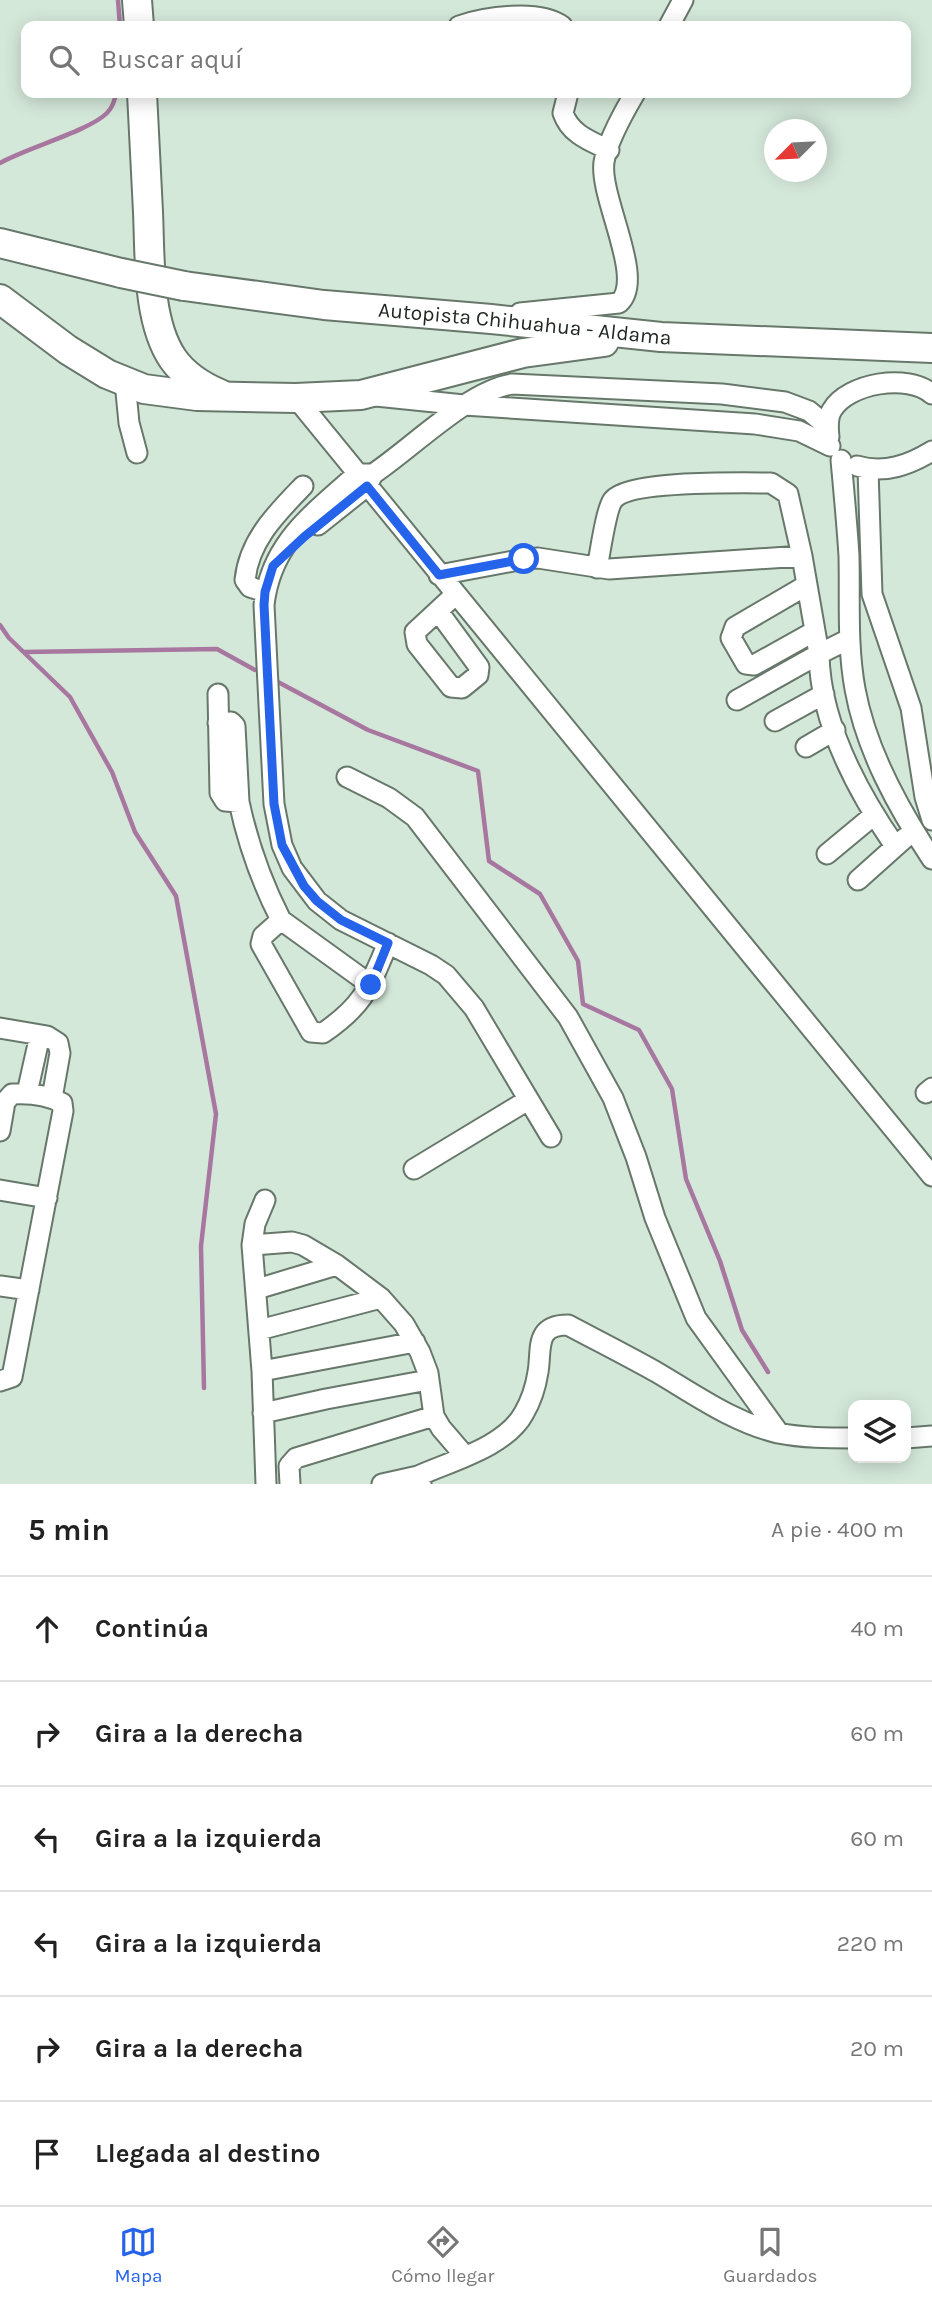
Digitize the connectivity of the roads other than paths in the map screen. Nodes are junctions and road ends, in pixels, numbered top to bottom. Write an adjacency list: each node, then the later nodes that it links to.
1 (137, 0): 3 (highway)
2 (683, 0): 6 (street)
3 (139, 21)
4 (478, 21): 5 (street)
5 (553, 21)
6 (672, 21)
7 (142, 98): 19 (highway)
8 (567, 98): 10 (street)
9 (633, 98): 10 (street)
10 (609, 150): 13 (street)
11 (0, 243): 13 (highway, Autopista Chihuahua - Aldama, bridge)
12 (0, 299): 16 (highway)
13 (491, 319): 14 (highway, Autopista Chihuahua - Aldama)
14 (705, 339): 15 (highway, Autopista Chihuahua - Aldama); 18 (highway)
15 (932, 348)
16 (125, 382): 19 (highway); 24 (street)
17 (932, 394): 22 (street)
18 (361, 395): 20 (highway); 21 (street)
19 (230, 398): 20 (highway)
20 (296, 398): 27 (street)
21 (464, 405): 22 (street); 25 (street); 27 (street)
22 (827, 426): 25 (street)
23 (932, 451): 26 (street)
24 (137, 453)
25 (836, 453): 26 (street); 37 (street)
26 (868, 469): 47 (street)
27 (365, 478): 31 (street); 33 (street)
28 (303, 486): 33 (street)
29 (802, 556): 30 (street); 30 (street); 32 (street)
30 (597, 568): 31 (street)
31 (439, 575): 34 (street)
32 (807, 585): 36 (street); 36 (street)
33 (265, 592): 54 (street)
34 (456, 594): 35 (street); 64 (street)
35 (438, 611)
36 (815, 631): 38 (street)
37 (849, 639): 38 (street); 48 (street)
38 (819, 654): 40 (street); 41 (street)
39 (218, 694): 53 (street)
40 (824, 694): 42 (street); 43 (street)
41 (737, 700)
42 (775, 720)
43 (835, 730): 44 (street); 46 (street)
44 (806, 747)
45 (347, 777): 81 (street)
46 (874, 815): 49 (street); 50 (street)
47 (932, 820)
48 (914, 831): 49 (street); 51 (street)
49 (895, 846): 52 (street)
50 (827, 854)
51 (932, 859)
52 (858, 880)
53 (281, 920): 55 (street); 55 (street)
54 (388, 943): 55 (street); 60 (street)
55 (371, 985)
56 (0, 1028): 57 (street)
57 (40, 1035): 58 (street); 59 (street)
58 (27, 1093): 59 (street); 61 (street)
59 (52, 1098): 66 (street)
60 (528, 1100): 62 (street); 63 (street)
61 (0, 1131)
62 (551, 1137)
63 (414, 1169)
64 (930, 1171)
65 (0, 1190): 66 (street)
66 (47, 1198): 72 (street)
67 (265, 1200): 68 (street)
68 (252, 1245): 69 (street); 71 (street)
69 (337, 1265): 71 (street); 73 (street)
70 (0, 1286): 72 (street)
71 (257, 1289): 74 (street)
72 (29, 1290): 78 (street)
73 (381, 1298): 74 (street); 75 (street)
74 (259, 1330): 76 (street)
75 (415, 1342): 76 (street); 77 (street)
76 (262, 1371): 79 (street)
77 (428, 1380): 79 (street); 80 (street)
78 (0, 1381)
79 (262, 1413): 87 (street)
80 (434, 1416): 85 (street); 88 (street)
81 (779, 1433): 83 (street); 85 (street)
82 (932, 1437): 84 (street)
83 (848, 1438)
84 (911, 1438)
85 (465, 1456): 86 (street)
86 (420, 1480): 89 (street)
87 (266, 1484)
88 (290, 1484)
89 (382, 1484)

